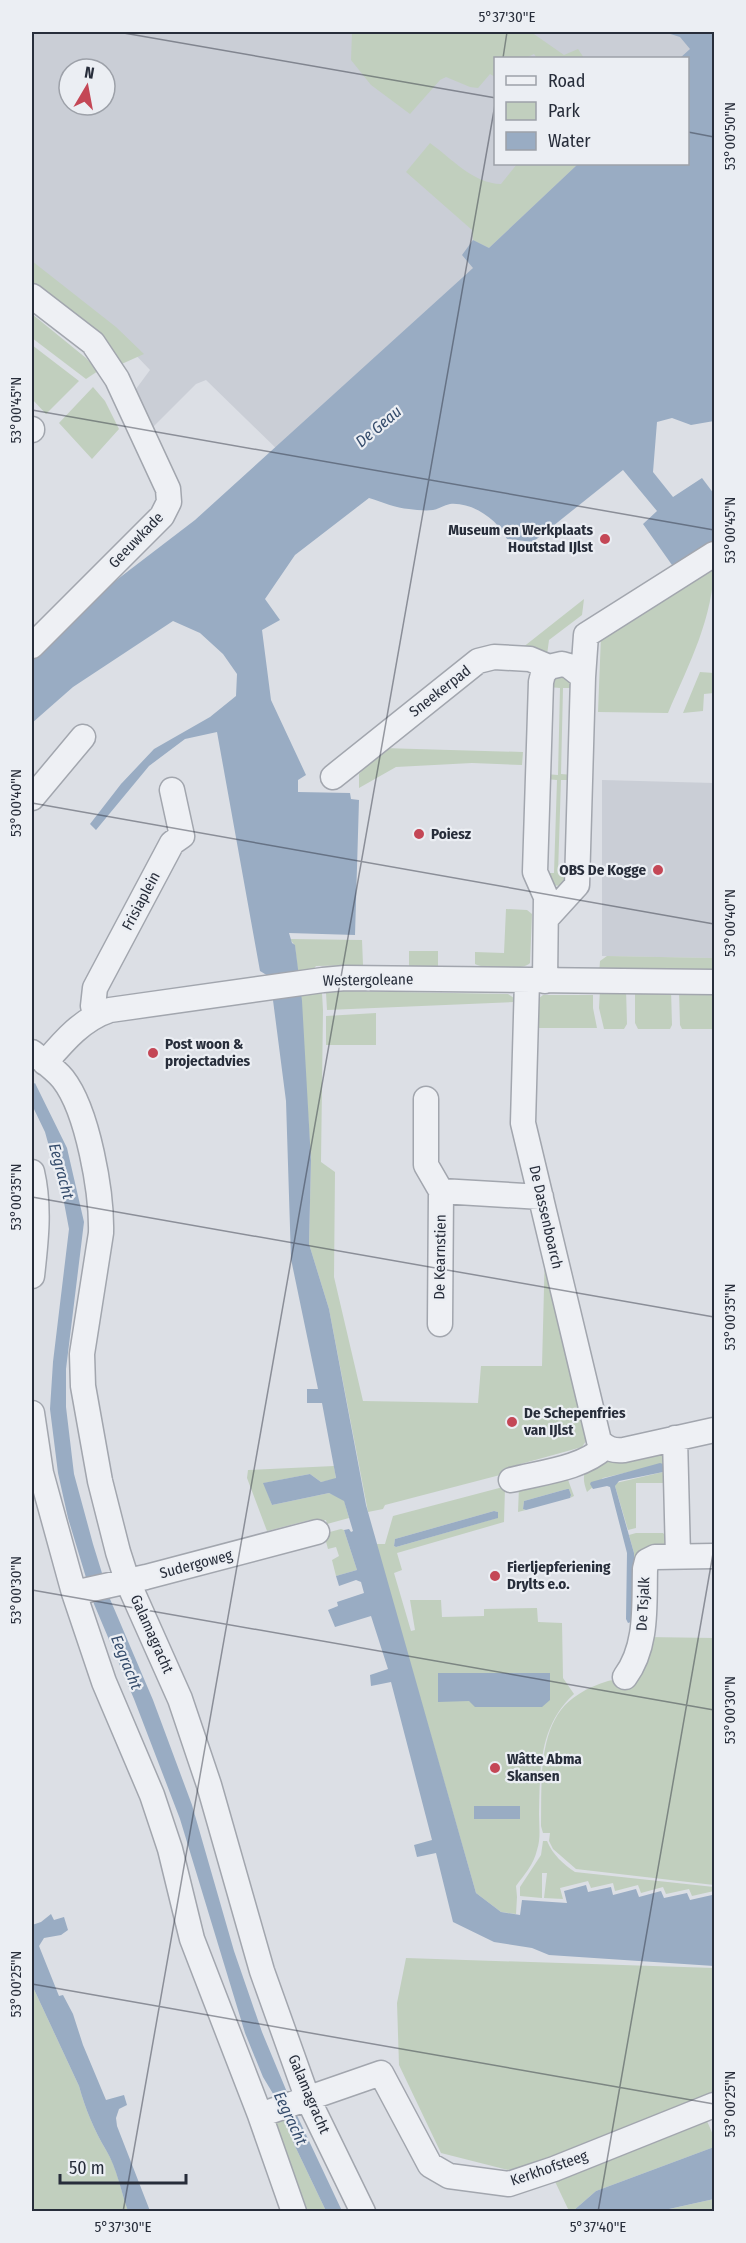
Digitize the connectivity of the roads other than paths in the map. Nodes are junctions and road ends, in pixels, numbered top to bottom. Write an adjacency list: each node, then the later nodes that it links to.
1 (32, 296): 3 (street, Geeuwkade)
2 (714, 554): 5 (street)
3 (32, 646)
4 (549, 667): 5 (street, Sneekerpad); 7 (street, Sneekerpad); 10 (street, De Dassenboarch)
5 (583, 677): 10 (street)
6 (82, 737): 9 (street)
7 (333, 777)
8 (172, 790): 13 (street, Frisiaplein)
9 (32, 798)
10 (546, 919): 11 (street, De Dassenboarch)
11 (536, 981): 12 (street, Westergoleane); 13 (street, Westergoleane); 18 (street, De Dassenboarch)
12 (714, 982)
13 (96, 1014): 14 (street, Westergoleane)
14 (38, 1058): 29 (street, Galamagracht)
15 (426, 1099): 17 (street)
16 (32, 1172): 19 (street)
17 (441, 1191): 18 (street); 20 (street, De Kearnstien)
18 (542, 1197): 24 (street, De Dassenboarch)
19 (32, 1276)
20 (440, 1324)
21 (32, 1413): 29 (street)
22 (714, 1430): 23 (street)
23 (675, 1438): 24 (street); 27 (street)
24 (605, 1447): 25 (street)
25 (511, 1480)
26 (317, 1532): 29 (street, Sudergoweg)
27 (678, 1556): 28 (street, De Tsjalk); 30 (street, De Tsjalk)
28 (714, 1556)
29 (99, 1587): 32 (street); 32 (street, Galamagracht)
30 (625, 1677)
31 (714, 2105): 32 (street, Kerkhofsteeg)
32 (284, 2106): 33 (street); 34 (street, Galamagracht)
33 (294, 2211)
34 (363, 2211)

